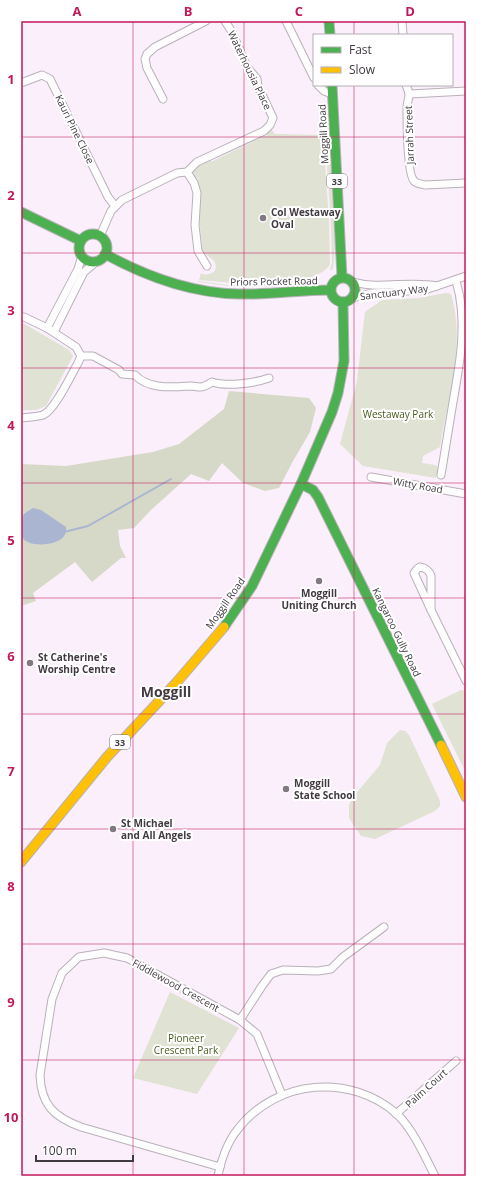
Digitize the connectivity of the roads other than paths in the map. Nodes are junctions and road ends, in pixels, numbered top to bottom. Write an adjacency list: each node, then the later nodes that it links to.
1 (206, 21): 15 (street)
2 (225, 21): 16 (street, Waterhousia Place)
3 (286, 21): 8 (street)
4 (329, 21): 6 (main road)
5 (402, 21): 7 (street)
6 (330, 34)
7 (403, 34)
8 (313, 76)
9 (21, 83): 18 (street, Kauri Pine Close)
10 (319, 86): 12 (street)
11 (406, 86): 14 (street, Jarrah Street)
12 (332, 90): 27 (main road, Moggill Road / 33)
13 (466, 91): 14 (street)
14 (410, 94): 17 (street, Jarrah Street)
15 (163, 99)
16 (187, 172): 18 (street, Waterhousia Place); 25 (street)
17 (466, 183)
18 (115, 206): 20 (street)
19 (21, 212): 21 (main road)
20 (100, 236): 21 (main road); 22 (main road)
21 (81, 241): 23 (main road)
22 (105, 254): 24 (main road); 31 (main road, Priors Pocket Road)
23 (82, 256): 24 (main road); 35 (street)
24 (97, 261): 36 (street)
25 (207, 266)
26 (466, 276): 28 (street, Sanctuary Way)
27 (342, 277): 29 (main road); 31 (main road)
28 (456, 281): 30 (street, Sanctuary Way); 40 (street)
29 (353, 282): 30 (street, Sanctuary Way); 32 (main road)
30 (437, 286): 32 (street, Sanctuary Way)
31 (330, 290): 33 (main road)
32 (352, 298): 33 (main road)
33 (343, 302): 42 (main road, Moggill Road / 33)
34 (21, 317): 35 (street)
35 (47, 328): 36 (street)
36 (54, 332): 37 (street)
37 (80, 356): 38 (street); 39 (street)
38 (269, 378)
39 (21, 418)
40 (440, 475)
41 (371, 477): 43 (street, Witty Road)
42 (301, 484): 46 (main road, Kangaroo Gully Road); 47 (main road, Moggill Road / 33)
43 (466, 494)
44 (431, 610): 44 (street); 45 (street)
45 (466, 681)
46 (466, 798)
47 (21, 862)
48 (384, 927): 49 (street)
49 (240, 1020): 51 (street, Fiddlewood Crescent); 53 (street, Fiddlewood Crescent)
50 (456, 1061): 52 (street, Palm Court)
51 (282, 1095): 52 (street); 53 (street)
52 (396, 1114): 55 (street)
53 (220, 1167): 54 (street)
54 (218, 1176)
55 (435, 1176)

